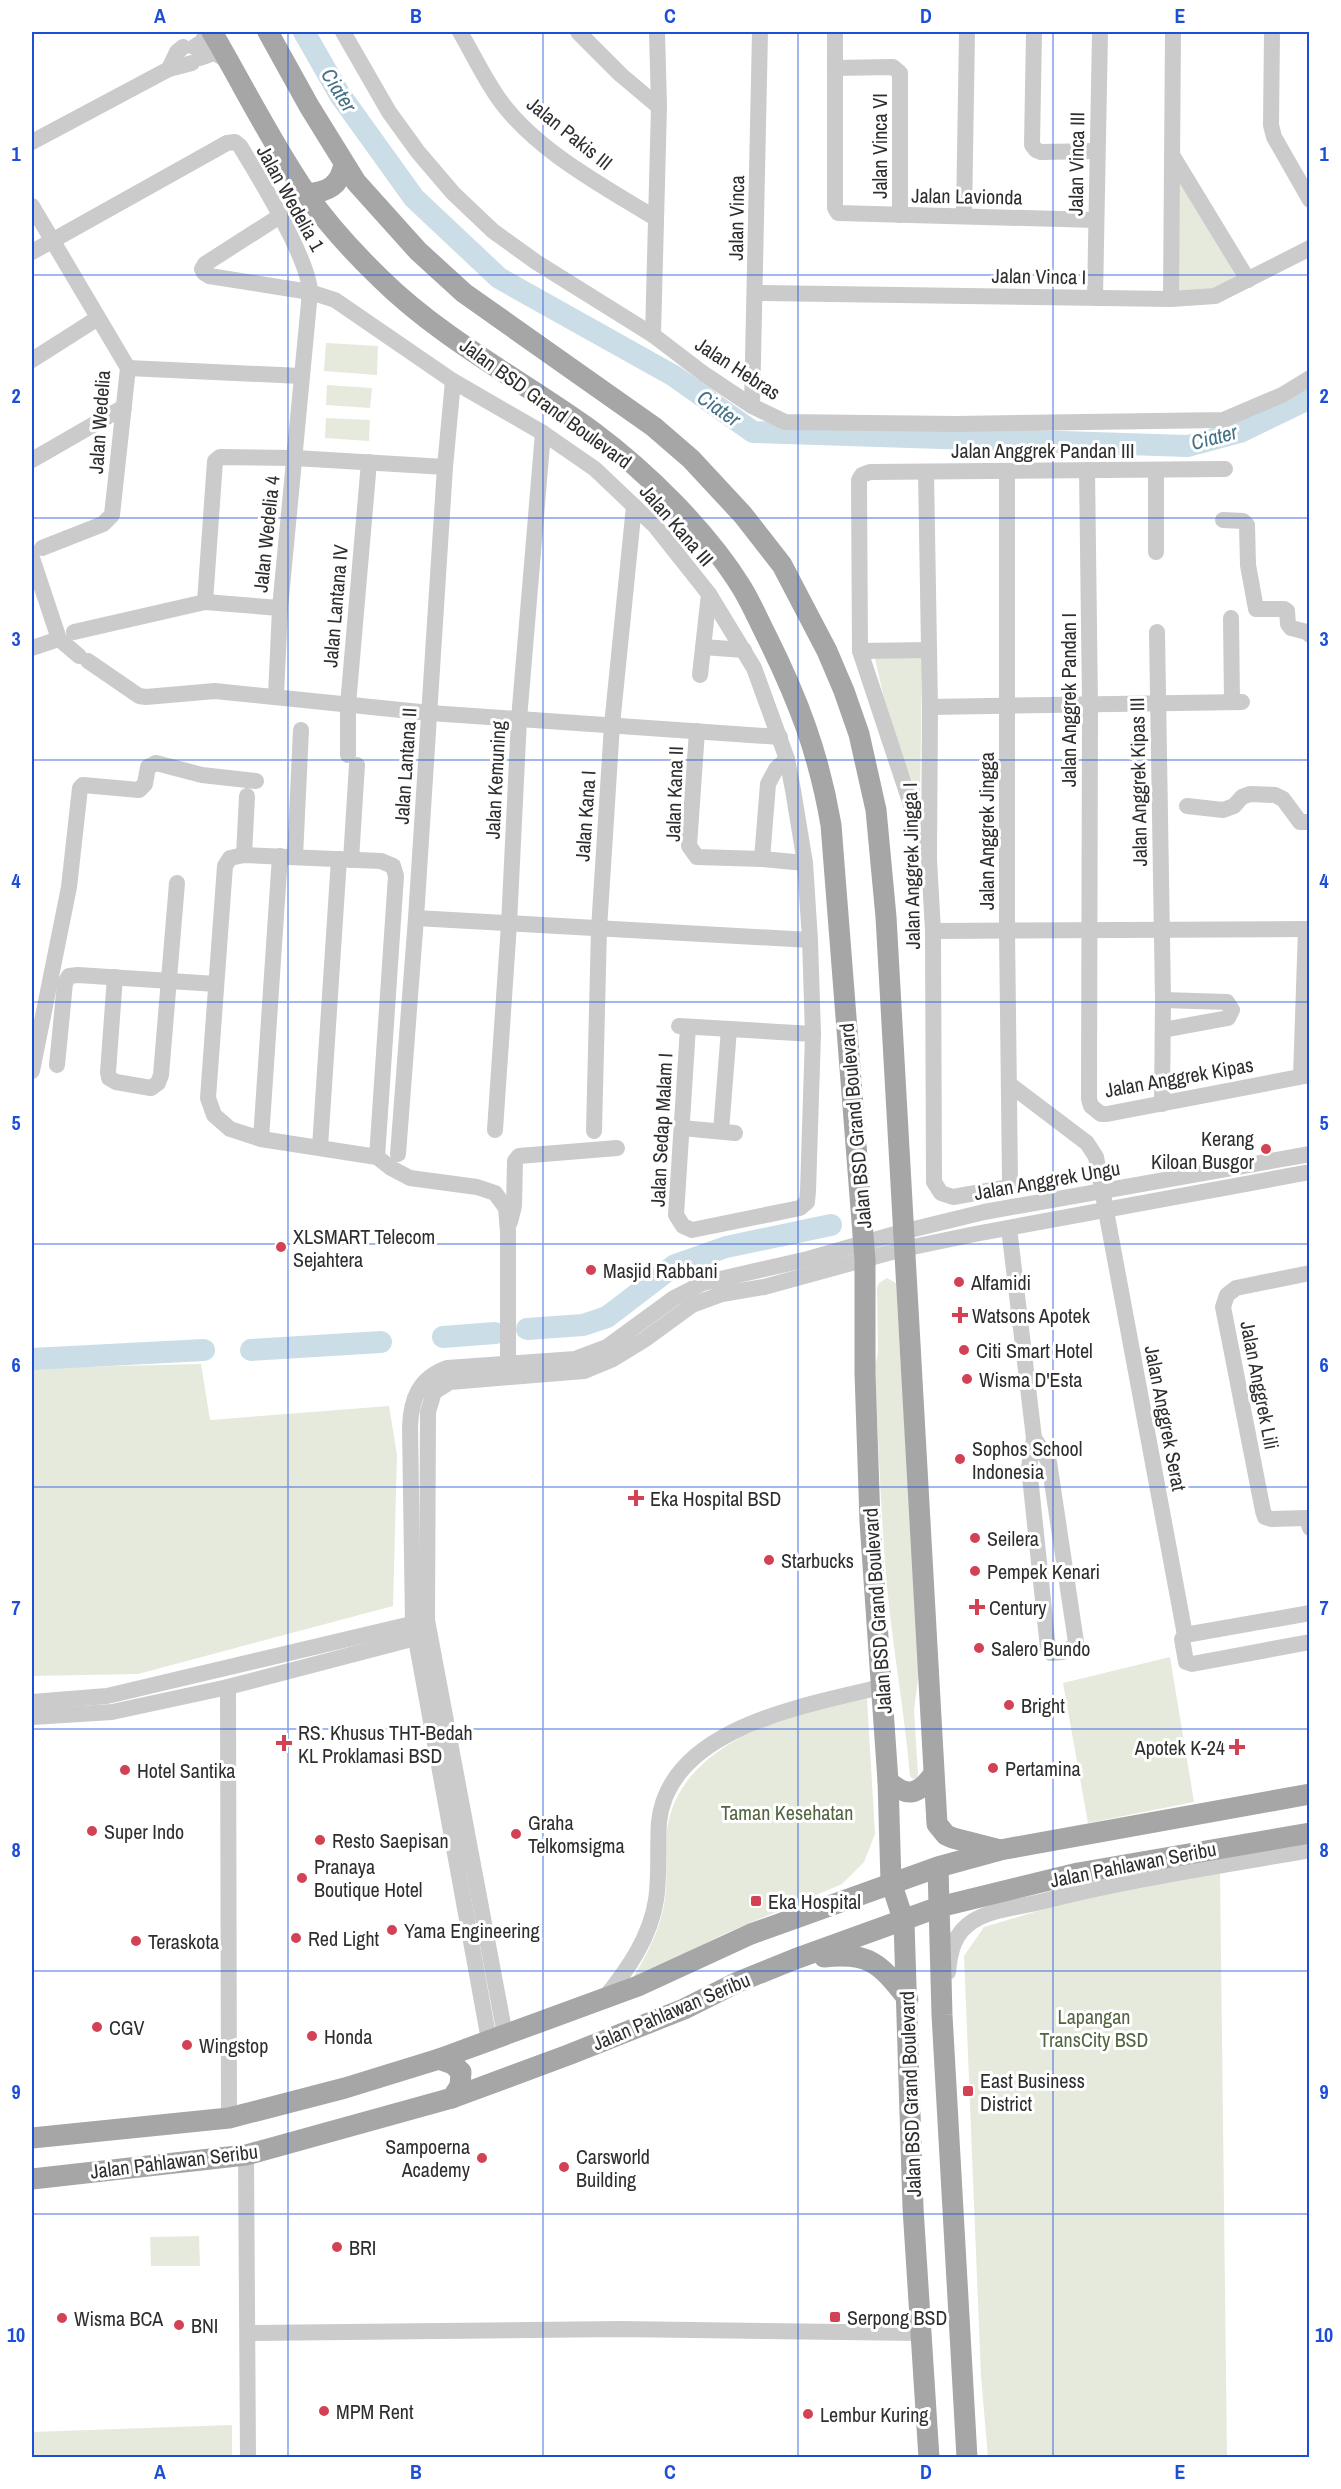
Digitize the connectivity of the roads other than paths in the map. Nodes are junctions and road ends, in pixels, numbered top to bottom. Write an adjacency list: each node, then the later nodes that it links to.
1 (212, 32): 15 (main road, Jalan BSD Grand Boulevard)
2 (268, 32): 22 (main road, Jalan BSD Grand Boulevard)
3 (343, 32): 40 (street, Jalan Hebras)
4 (460, 32): 29 (street, Jalan Pakis III)
5 (578, 32): 18 (street)
6 (657, 32): 18 (street)
7 (760, 32): 36 (street, Jalan Vinca)
8 (835, 32): 16 (street)
9 (967, 32): 27 (street)
10 (1034, 32): 20 (street)
11 (1100, 32): 20 (street, Jalan Vinca III)
12 (1173, 32): 21 (street)
13 (1272, 32): 24 (street)
14 (195, 50): 15 (street); 17 (street); 17 (street)
15 (228, 60): 23 (main road, Jalan BSD Grand Boulevard)
16 (835, 68): 26 (street, Jalan Lavionda); 26 (street, Jalan Vinca VI)
17 (169, 69): 19 (street)
18 (658, 107): 29 (street)
19 (32, 142)
20 (1097, 151): 30 (street, Jalan Vinca III)
21 (1172, 154): 34 (street); 38 (street)
22 (344, 164): 23 (main road); 135 (main road, Jalan BSD Grand Boulevard)
23 (306, 194): 136 (main road, Jalan BSD Grand Boulevard)
24 (1310, 200)
25 (32, 206): 31 (street, Jalan Wedelia)
26 (900, 215): 27 (street, Jalan Lavionda)
27 (964, 215): 30 (street, Jalan Lavionda)
28 (280, 216): 31 (street, Jalan Wedelia 1); 35 (street, Jalan Wedelia 1); 35 (street, Jalan Kana III)
29 (655, 218): 40 (street)
30 (1096, 220): 37 (street, Jalan Vinca III)
31 (50, 240): 33 (street, Jalan Wedelia 1); 39 (street, Jalan Wedelia)
32 (1310, 248): 34 (street, Jalan Vinca I)
33 (32, 252)
34 (1248, 280): 38 (street, Jalan Vinca I)
35 (310, 292): 43 (street, Jalan Wedelia 1); 45 (street, Jalan Kana III)
36 (755, 293): 37 (street, Jalan Vinca I); 46 (street, Jalan Vinca)
37 (1095, 298): 38 (street, Jalan Vinca I)
38 (1171, 299)
39 (98, 318): 41 (street); 42 (street, Jalan Wedelia)
40 (653, 334): 46 (street, Jalan Hebras)
41 (32, 360)
42 (128, 368): 43 (street); 47 (street, Jalan Wedelia)
43 (301, 376): 49 (street, Jalan Wedelia 4)
44 (1310, 378): 46 (street, Jalan Hebras)
45 (453, 381): 48 (street, Jalan Kana III); 52 (street, Jalan Lantana II)
46 (752, 406)
47 (124, 407): 50 (street); 61 (street, Jalan Wedelia)
48 (543, 433): 58 (street, Jalan Kana III); 82 (street, Jalan Kemuning)
49 (295, 458): 51 (street); 63 (street); 64 (street, Jalan Wedelia 4)
50 (32, 460)
51 (369, 462): 52 (street); 78 (street, Jalan Lantana IV)
52 (445, 467): 81 (street, Jalan Lantana II)
53 (1225, 469): 55 (street, Jalan Anggrek Pandan III)
54 (1087, 470): 55 (street, Jalan Anggrek Pandan III); 56 (street, Jalan Anggrek Pandan III); 77 (street, Jalan Anggrek Pandan I)
55 (1156, 470): 60 (street)
56 (1007, 471): 57 (street, Jalan Anggrek Pandan III); 79 (street, Jalan Anggrek Jingga)
57 (926, 472): 72 (street, Jalan Anggrek Jingga I); 73 (street, Jalan Anggrek Pandan III)
58 (634, 506): 62 (street, Jalan Kana III); 83 (street, Jalan Kana I)
59 (1223, 520): 68 (street)
60 (1156, 552)
61 (37, 553): 67 (street)
62 (709, 594): 69 (street, Jalan Kana III); 71 (street, Jalan Kana III)
63 (205, 602): 64 (street); 67 (street)
64 (280, 608): 75 (street, Jalan Wedelia 4)
65 (1231, 618): 76 (street)
66 (1157, 632): 76 (street, Jalan Anggrek Kipas III)
67 (66, 635): 70 (street); 75 (street)
68 (1310, 636)
69 (703, 647): 71 (street); 74 (street, Jalan Kana III)
70 (32, 648)
71 (744, 650): 86 (street, Jalan Kana III)
72 (929, 650): 73 (street); 80 (street, Jalan Anggrek Jingga I)
73 (860, 651): 96 (street)
74 (700, 675)
75 (276, 696): 78 (street)
76 (1158, 703): 77 (street); 105 (street, Jalan Anggrek Kipas III)
77 (1090, 704): 79 (street); 102 (street, Jalan Anggrek Pandan I)
78 (348, 705): 81 (street); 94 (street, Jalan Lantana IV)
79 (1007, 706): 80 (street); 106 (street, Jalan Anggrek Jingga)
80 (930, 707): 96 (street, Jalan Anggrek Jingga I)
81 (430, 713): 82 (street); 99 (street, Jalan Lantana II)
82 (519, 719): 83 (street); 100 (street, Jalan Kemuning)
83 (612, 725): 85 (street); 101 (street, Jalan Kana I)
84 (301, 730): 93 (street)
85 (697, 731): 86 (street); 95 (street, Jalan Kana II)
86 (780, 737): 87 (street, Jalan Kana III)
87 (787, 759): 95 (street); 97 (street, Jalan Kana III)
88 (256, 781): 116 (street)
89 (247, 796): 92 (street)
90 (1187, 806): 91 (street)
91 (1310, 822)
92 (243, 855): 93 (street); 110 (street)
93 (287, 857): 94 (street); 123 (street)
94 (345, 859): 124 (street, Jalan Lantana IV); 128 (street)
95 (762, 859): 97 (street, Jalan Kana II)
96 (929, 860): 104 (street, Jalan Anggrek Jingga I)
97 (804, 863): 107 (street, Jalan Kana III)
98 (177, 884): 109 (street)
99 (416, 918): 100 (street); 126 (street, Jalan Lantana II)
100 (509, 924): 101 (street); 121 (street, Jalan Kemuning)
101 (599, 929): 107 (street); 122 (street, Jalan Kana I)
102 (1089, 929): 105 (street); 106 (street); 119 (street, Jalan Anggrek Kipas)
103 (1308, 929): 105 (street); 117 (street)
104 (933, 931): 106 (street); 130 (street, Jalan Anggrek Jingga I)
105 (1162, 931): 111 (street, Jalan Anggrek Kipas III)
106 (1007, 932): 118 (street, Jalan Anggrek Jingga)
107 (810, 940): 114 (street, Jalan Kana III)
108 (115, 977): 109 (street); 109 (street); 115 (street)
109 (169, 981): 110 (street)
110 (216, 984): 123 (street)
111 (1163, 1000): 113 (street, Jalan Anggrek Kipas III); 113 (street)
112 (729, 1029): 114 (street); 120 (street, Jalan Sedap Malam I); 120 (street)
113 (1163, 1030): 119 (street, Jalan Anggrek Kipas III)
114 (813, 1034): 120 (street, Jalan Sedap Malam I)
115 (57, 1065)
116 (32, 1071)
117 (1305, 1076): 119 (street, Jalan Anggrek Kipas)
118 (1009, 1084): 130 (street, Jalan Anggrek Jingga); 131 (street, Jalan Anggrek Serat)
119 (1162, 1104)
120 (682, 1128)
121 (495, 1130)
122 (594, 1131)
123 (261, 1139): 124 (street)
124 (320, 1147): 128 (street)
125 (617, 1149): 134 (street)
126 (398, 1154)
127 (1310, 1154): 131 (street, Jalan Anggrek Ungu)
128 (377, 1157): 134 (street)
129 (1310, 1172): 132 (street, Jalan Anggrek Ungu)
130 (1005, 1188)
131 (1102, 1191): 132 (street, Jalan Anggrek Serat); 135 (street, Jalan Anggrek Ungu)
132 (1105, 1210): 133 (street, Jalan Anggrek Ungu); 144 (street, Jalan Anggrek Serat)
133 (1009, 1228): 135 (street, Jalan Anggrek Ungu); 140 (street)
134 (508, 1232): 138 (street)
135 (903, 1240): 136 (street, Jalan Anggrek Ungu); 150 (main road, Jalan BSD Grand Boulevard)
136 (865, 1252): 139 (street, Jalan Anggrek Ungu); 147 (main road, Jalan BSD Grand Boulevard)
137 (1310, 1273): 141 (street, Jalan Anggrek Lili)
138 (508, 1364): 139 (street); 143 (street)
139 (535, 1368): 143 (street)
140 (1034, 1438): 140 (street)
141 (1309, 1521)
142 (1310, 1613): 144 (street)
143 (422, 1629): 146 (street); 148 (street); 164 (street)
144 (1183, 1637): 145 (street, Jalan Anggrek Serat)
145 (1310, 1642)
146 (228, 1687): 149 (street); 167 (street)
147 (881, 1687): 151 (main road, Jalan BSD Grand Boulevard); 161 (street)
148 (32, 1702)
149 (32, 1718)
150 (933, 1775): 151 (main road); 154 (main road, Jalan BSD Grand Boulevard)
151 (888, 1781): 157 (main road, Jalan BSD Grand Boulevard)
152 (1310, 1794): 154 (main road, Jalan Pahlawan Seribu)
153 (1310, 1833): 158 (main road, Jalan Pahlawan Seribu)
154 (1000, 1850): 156 (main road, Jalan Pahlawan Seribu)
155 (1310, 1850): 163 (street)
156 (938, 1867): 157 (main road, Jalan Pahlawan Seribu); 158 (main road, Jalan BSD Grand Boulevard)
157 (891, 1882): 159 (main road, Jalan BSD Grand Boulevard); 161 (main road, Jalan Pahlawan Seribu)
158 (939, 1907): 159 (main road, Jalan Pahlawan Seribu); 163 (main road, Jalan BSD Grand Boulevard)
159 (904, 1922): 160 (main road, Jalan Pahlawan Seribu); 162 (main road, Jalan BSD Grand Boulevard)
160 (795, 1959): 162 (main road); 166 (main road, Jalan Pahlawan Seribu)
161 (603, 1999): 164 (main road, Jalan Pahlawan Seribu)
162 (908, 2006): 163 (main road); 172 (main road, Jalan BSD Grand Boulevard)
163 (942, 2021): 175 (main road, Jalan BSD Grand Boulevard)
164 (497, 2038): 165 (main road, Jalan Pahlawan Seribu)
165 (439, 2059): 166 (main road); 167 (main road, Jalan Pahlawan Seribu)
166 (452, 2098): 169 (main road, Jalan Pahlawan Seribu)
167 (229, 2118): 168 (main road, Jalan Pahlawan Seribu)
168 (32, 2138)
169 (246, 2155): 170 (main road, Jalan Pahlawan Seribu); 171 (street)
170 (32, 2179)
171 (248, 2333): 172 (street); 173 (street)
172 (921, 2333): 174 (main road, Jalan BSD Grand Boulevard)
173 (248, 2457)
174 (929, 2457)
175 (968, 2457)

